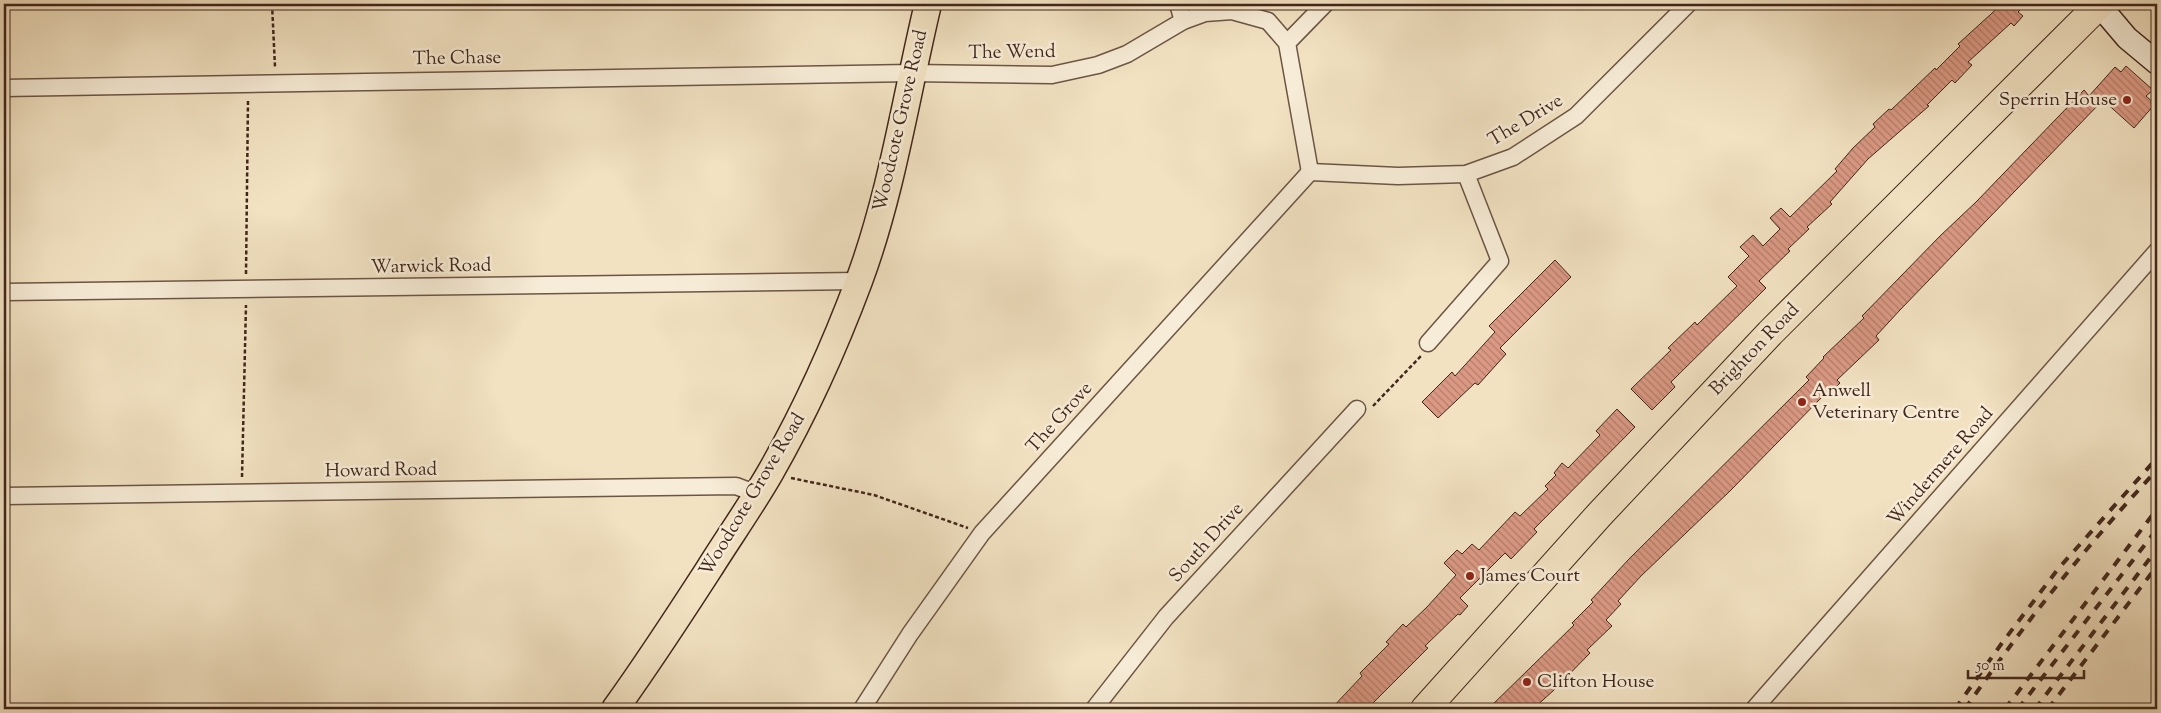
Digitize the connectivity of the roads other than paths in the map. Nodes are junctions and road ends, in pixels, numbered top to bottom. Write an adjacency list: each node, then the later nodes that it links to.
1 (928, 4): 9 (main road, Woodcote Grove Road)
2 (1178, 4): 6 (street)
3 (1325, 4): 7 (street)
4 (1688, 4): 12 (street, The Drive)
5 (2100, 4): 8 (main road); 23 (highway, Brighton Road)
6 (1183, 21): 7 (street, The Wend); 9 (street, The Wend)
7 (1287, 43): 11 (street, The Wend)
8 (2157, 63)
9 (911, 73): 10 (street, The Chase); 14 (main road, Woodcote Grove Road)
10 (4, 88)
11 (1310, 172): 12 (street, The Drive); 21 (street, The Grove)
12 (1466, 174): 16 (street)
13 (2157, 251): 24 (street, Windermere Road)
14 (859, 281): 15 (street, Warwick Road); 18 (main road, Woodcote Grove Road)
15 (4, 292)
16 (1428, 343)
17 (1356, 409): 22 (street, South Drive)
18 (763, 484): 19 (street, Howard Road); 20 (main road, Woodcote Grove Road)
19 (4, 496)
20 (615, 709)
21 (862, 709)
22 (1094, 709)
23 (1425, 709)
24 (1754, 709)

